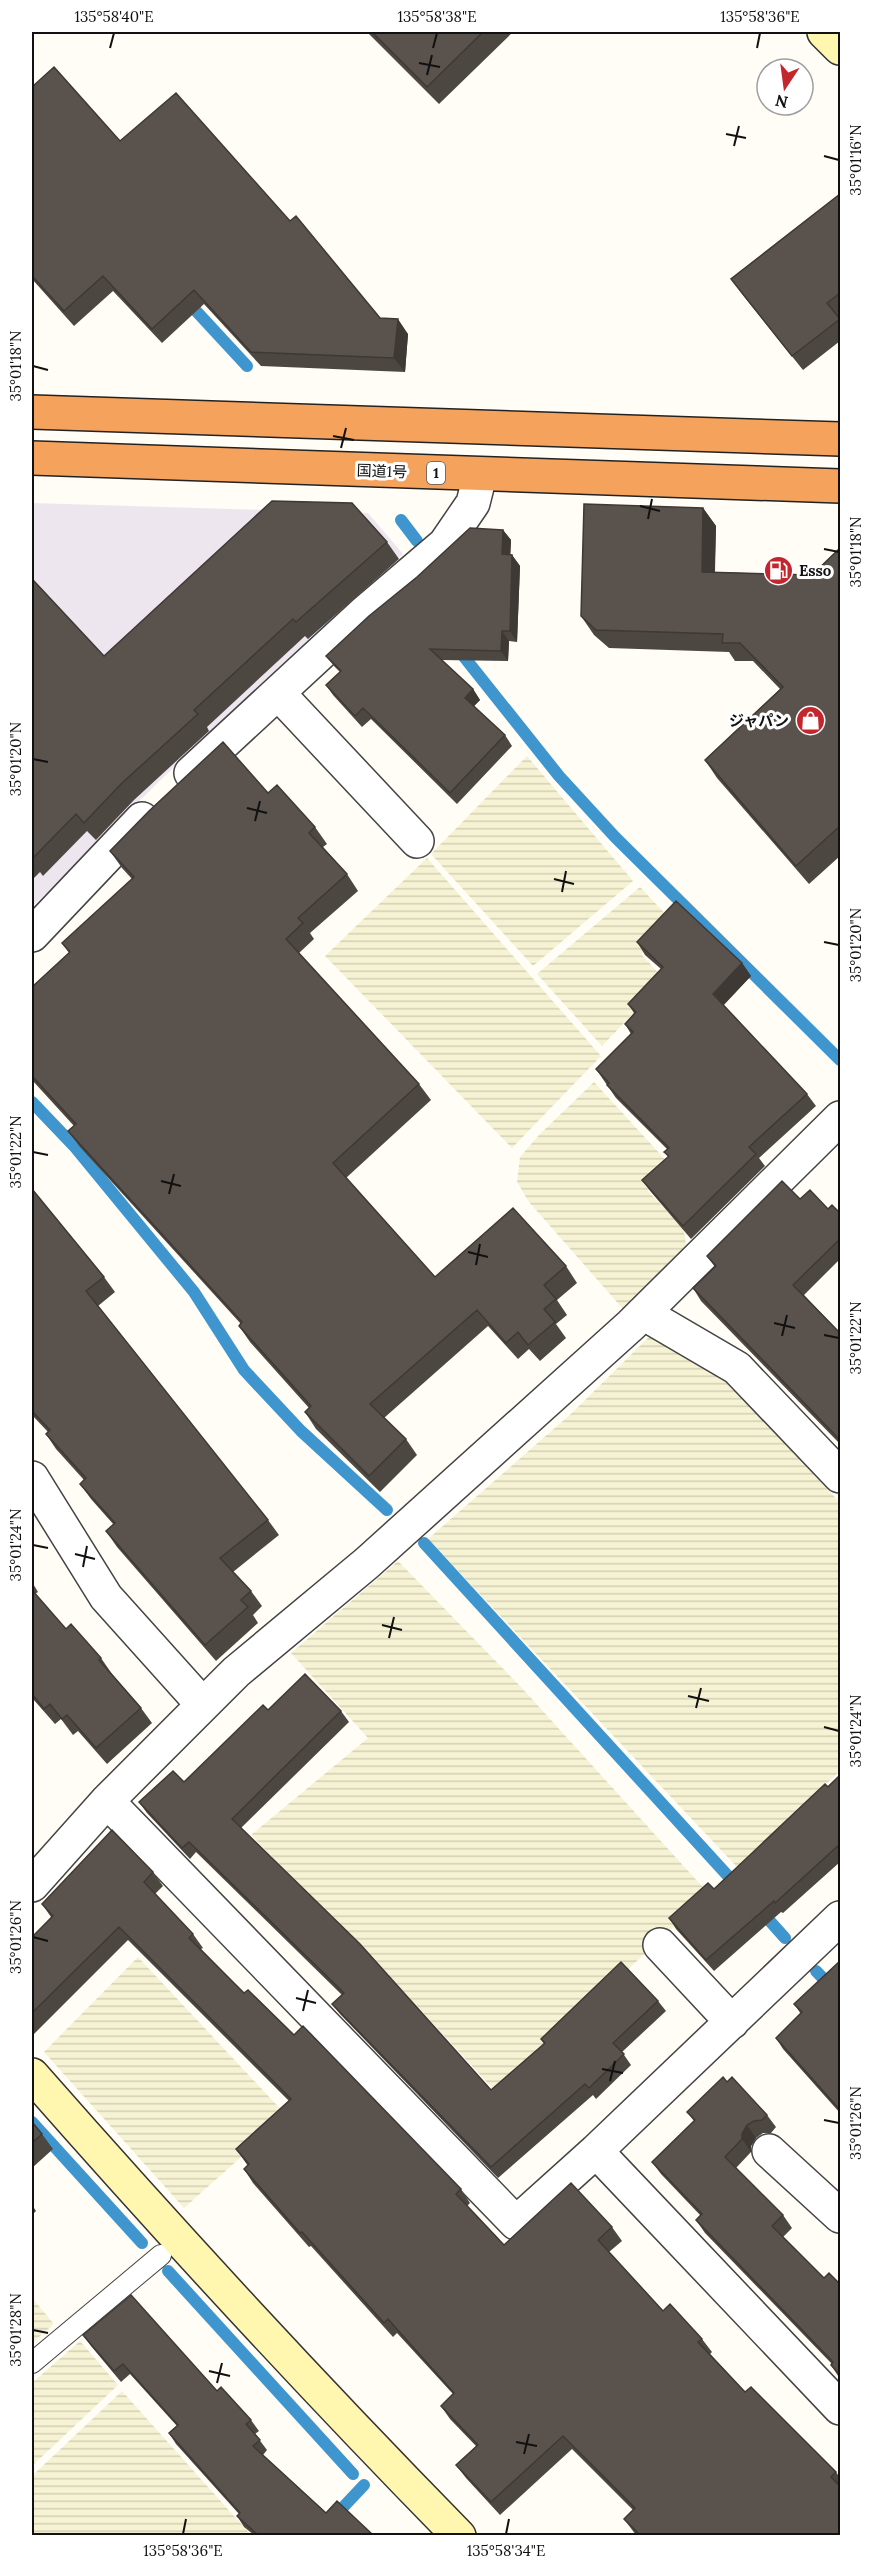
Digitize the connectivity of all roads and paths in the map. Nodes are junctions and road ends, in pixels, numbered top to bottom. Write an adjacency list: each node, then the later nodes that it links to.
1 (824, 32): 2 (street)
2 (840, 48)
3 (32, 412): 4 (highway)
4 (840, 439)
5 (32, 458): 6 (highway, 国道1号 / 1)
6 (480, 475): 7 (highway, 国道1号 / 1); 8 (street)
7 (840, 486)
8 (278, 693): 9 (street); 10 (street)
9 (417, 841)
10 (32, 935)
11 (840, 1118): 12 (street)
12 (643, 1313): 13 (street); 15 (street)
13 (840, 1476)
14 (32, 1478): 15 (street)
15 (203, 1705): 16 (street)
16 (107, 1801): 17 (street); 22 (street)
17 (32, 1885)
18 (840, 1918): 20 (street)
19 (660, 1945): 20 (street)
20 (732, 2022): 22 (street)
21 (32, 2075): 28 (street)
22 (596, 2151): 27 (street)
23 (769, 2151): 24 (street)
24 (840, 2216)
25 (133, 2278): 26 (lane)
26 (32, 2363)
27 (840, 2408)
28 (459, 2535)

